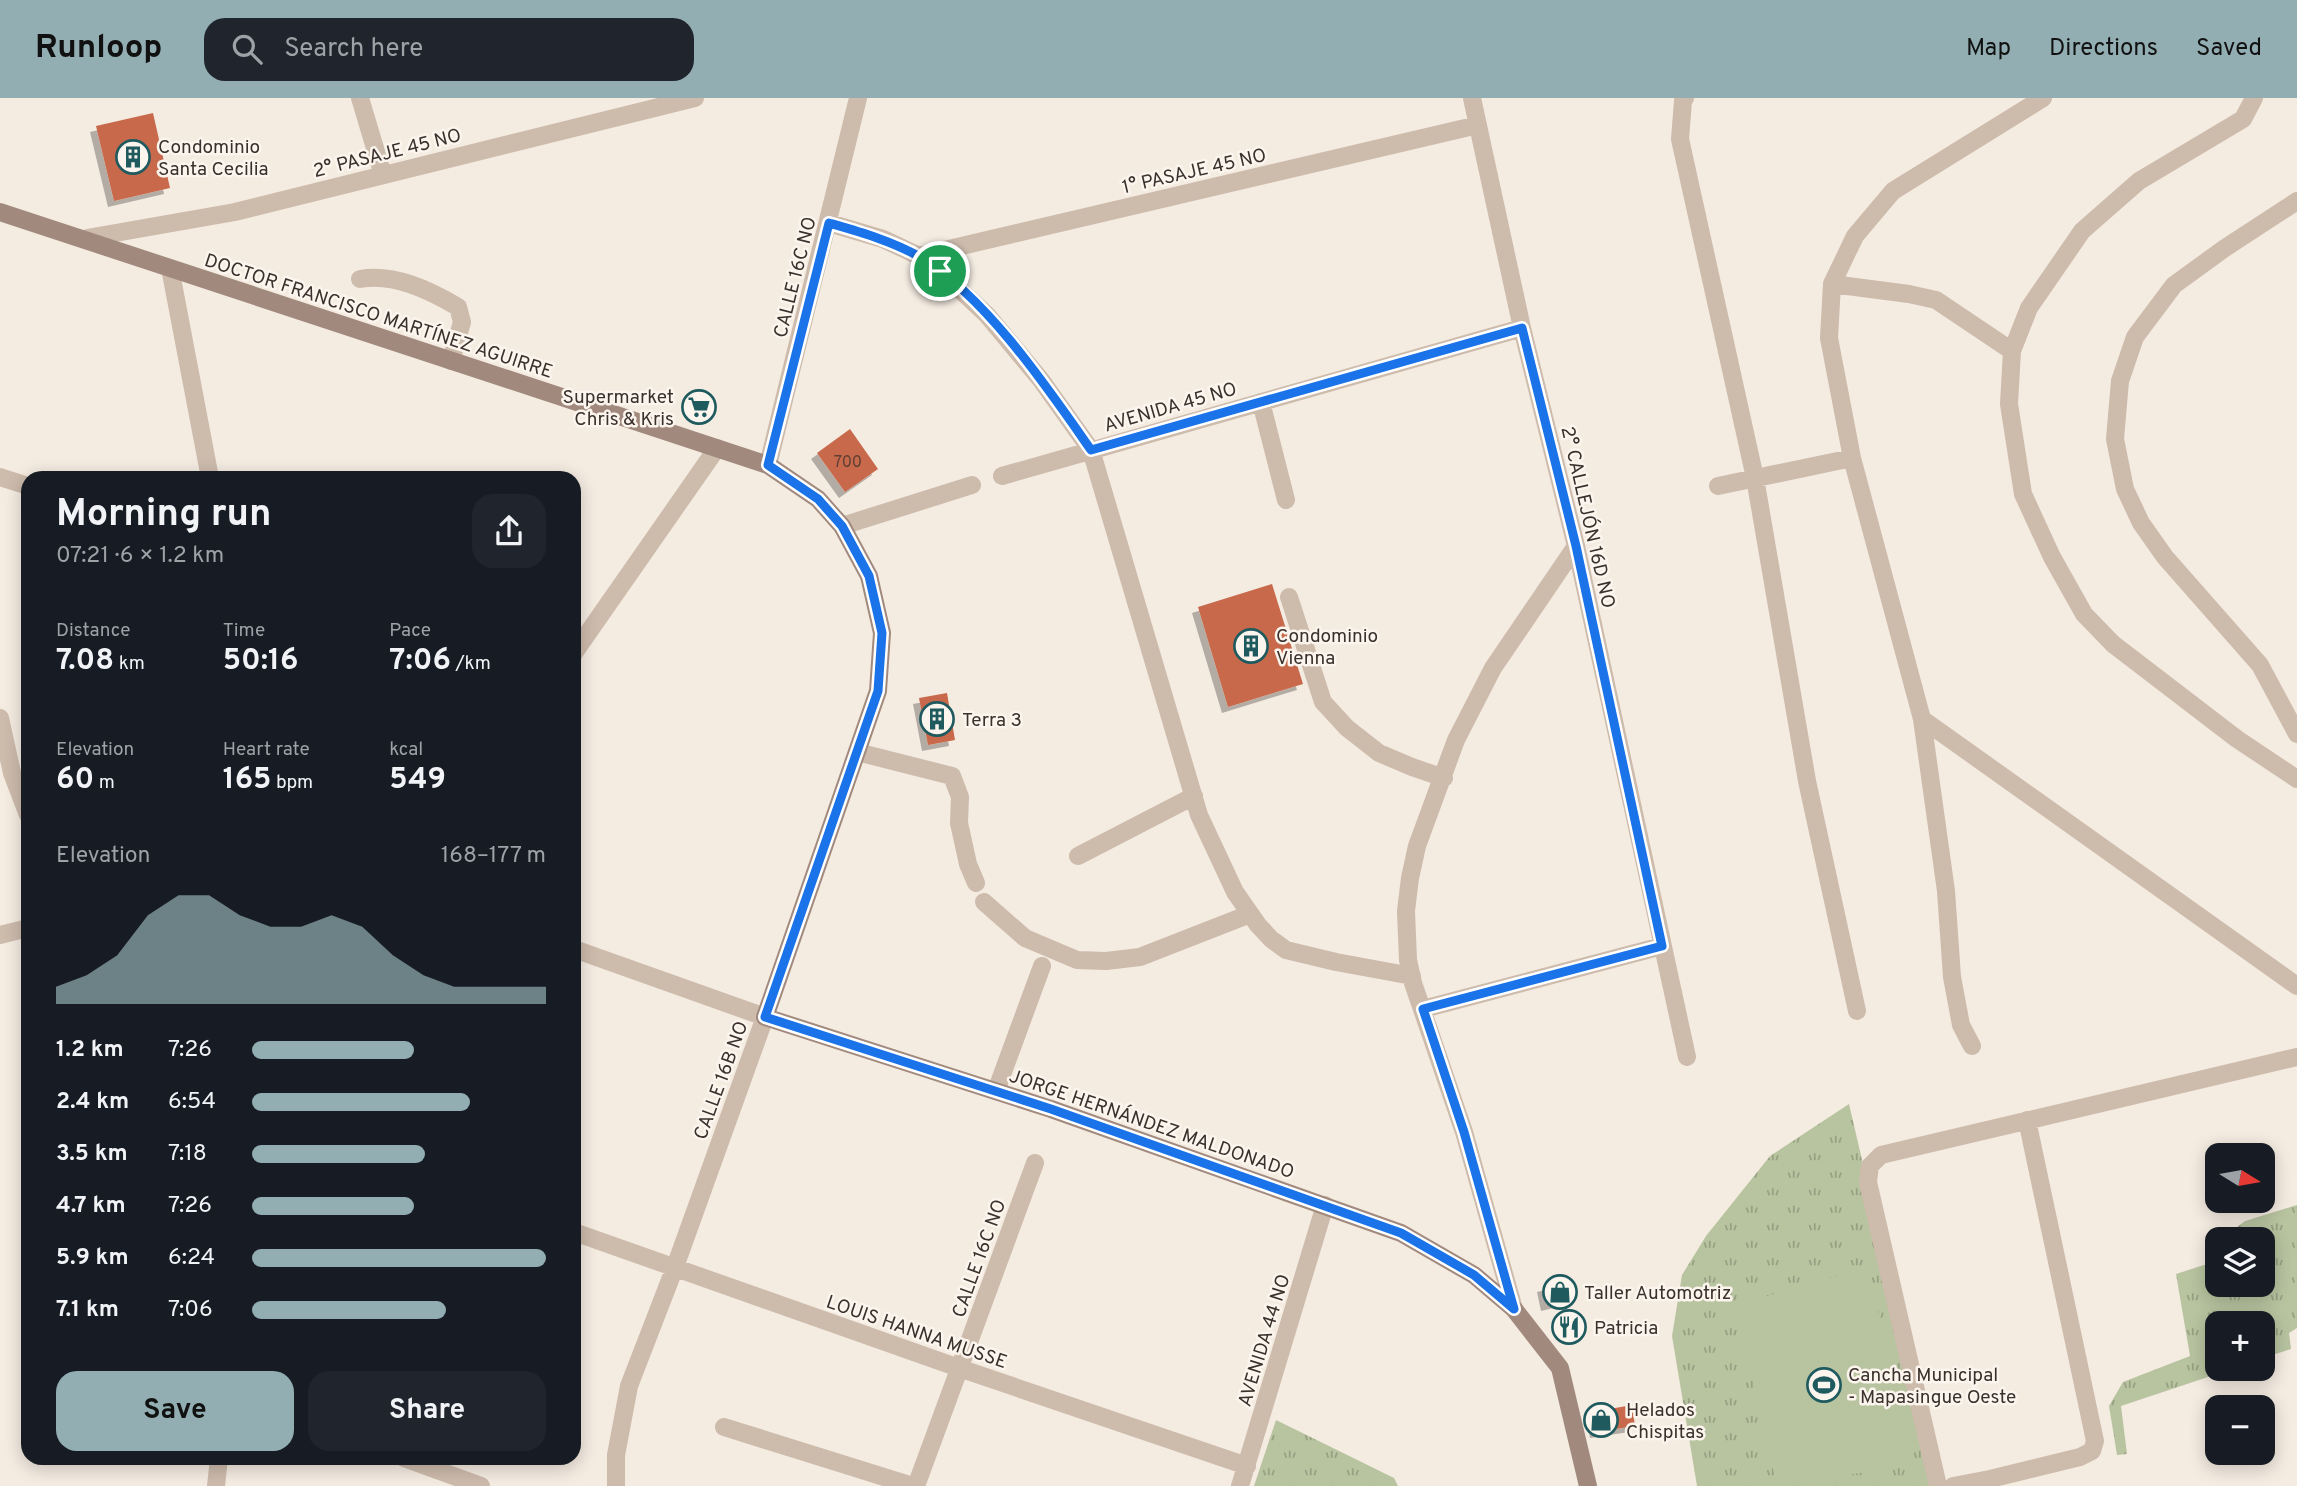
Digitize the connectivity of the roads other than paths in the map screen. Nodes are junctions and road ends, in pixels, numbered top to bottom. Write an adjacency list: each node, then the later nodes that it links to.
1 (360, 98): 9 (street)
2 (695, 98): 9 (street, 2° PASAJE 45 NO)
3 (858, 98): 12 (street, CALLE 16C NO)
4 (1472, 98): 8 (street, 2° CALLEJÓN 16D NO)
5 (1685, 98): 29 (street)
6 (2043, 98): 17 (street)
7 (2254, 98): 19 (street)
8 (1478, 125): 14 (street, 1° PASAJE 45 NO); 18 (street, 2° CALLEJÓN 16D NO)
9 (383, 175): 13 (street, 2° PASAJE 45 NO)
10 (2297, 201): 41 (street)
11 (0, 212): 13 (street, DOCTOR FRANCISCO MARTÍNEZ AGUIRRE)
12 (829, 223): 14 (street, AVENIDA 45 NO); 25 (street, CALLE 16C NO)
13 (87, 238): 15 (street, DOCTOR FRANCISCO MARTÍNEZ AGUIRRE)
14 (919, 256): 23 (street, AVENIDA 45 NO)
15 (170, 268): 20 (street, DOCTOR FRANCISCO MARTÍNEZ AGUIRRE); 26 (street)
16 (360, 279): 20 (street)
17 (1832, 284): 19 (street); 24 (street)
18 (1522, 328): 21 (street, AVENIDA 45 NO); 35 (street, 2° CALLEJÓN 16D NO)
19 (2011, 351): 44 (street)
20 (451, 361): 22 (street, DOCTOR FRANCISCO MARTÍNEZ AGUIRRE)
21 (1261, 402): 23 (street, AVENIDA 45 NO); 33 (street)
22 (717, 448): 25 (street, DOCTOR FRANCISCO MARTÍNEZ AGUIRRE); 37 (street)
23 (1091, 450): 27 (street); 45 (street)
24 (1852, 458): 29 (street); 40 (street)
25 (768, 465): 34 (street, DOCTOR FRANCISCO MARTÍNEZ AGUIRRE)
26 (209, 471)
27 (1002, 476)
28 (0, 477): 30 (street)
29 (1755, 478): 32 (street); 59 (street)
30 (21, 484)
31 (972, 485): 34 (street)
32 (1718, 486)
33 (1286, 500)
34 (842, 526): 38 (street, DOCTOR FRANCISCO MARTÍNEZ AGUIRRE)
35 (1576, 546): 43 (street); 53 (street, 2° CALLEJÓN 16D NO)
36 (1289, 597): 43 (street)
37 (581, 643)
38 (878, 691): 42 (street, CALLE 16B NO)
39 (0, 718): 46 (street)
40 (1922, 719): 57 (street); 61 (street)
41 (2297, 734)
42 (858, 751): 48 (street); 60 (street, CALLE 16B NO)
43 (1444, 778): 56 (street)
44 (2297, 779)
45 (1194, 796): 47 (street); 50 (street)
46 (21, 797)
47 (1078, 856)
48 (976, 883)
49 (984, 902): 50 (street)
50 (1250, 914): 56 (street)
51 (21, 930): 52 (street)
52 (0, 935)
53 (1662, 946): 58 (street); 62 (street, 2° CALLEJÓN 16D NO)
54 (581, 951): 60 (street, JORGE HERNÁNDEZ MALDONADO)
55 (1042, 965): 64 (street)
56 (1412, 976): 58 (street)
57 (2297, 986)
58 (1423, 1009): 70 (street)
59 (1857, 1011)
60 (765, 1017): 64 (street, JORGE HERNÁNDEZ MALDONADO); 69 (street, CALLE 16B NO)
61 (1972, 1046)
62 (1687, 1057)
63 (2297, 1057): 65 (street)
64 (996, 1091): 67 (street, JORGE HERNÁNDEZ MALDONADO)
65 (2027, 1121): 76 (street); 83 (street)
66 (1035, 1163): 71 (street, CALLE 16C NO)
67 (1325, 1205): 70 (street, JORGE HERNÁNDEZ MALDONADO); 75 (street, AVENIDA 44 NO)
68 (581, 1234): 69 (street, LOUIS HANNA MUSSE)
69 (675, 1267): 71 (street, LOUIS HANNA MUSSE); 79 (street, CALLE 16B NO)
70 (1514, 1309): 82 (street, JORGE HERNÁNDEZ MALDONADO)
71 (959, 1368): 75 (street, LOUIS HANNA MUSSE); 80 (street, CALLE 16C NO)
72 (724, 1427): 80 (street)
73 (218, 1465): 77 (street)
74 (423, 1465): 78 (street)
75 (1247, 1465): 81 (street, AVENIDA 44 NO)
76 (1991, 1483): 84 (street)
77 (216, 1486)
78 (481, 1486)
79 (616, 1486)
80 (915, 1486)
81 (1240, 1486)
82 (1588, 1486)
83 (1938, 1486)
84 (1953, 1486)

